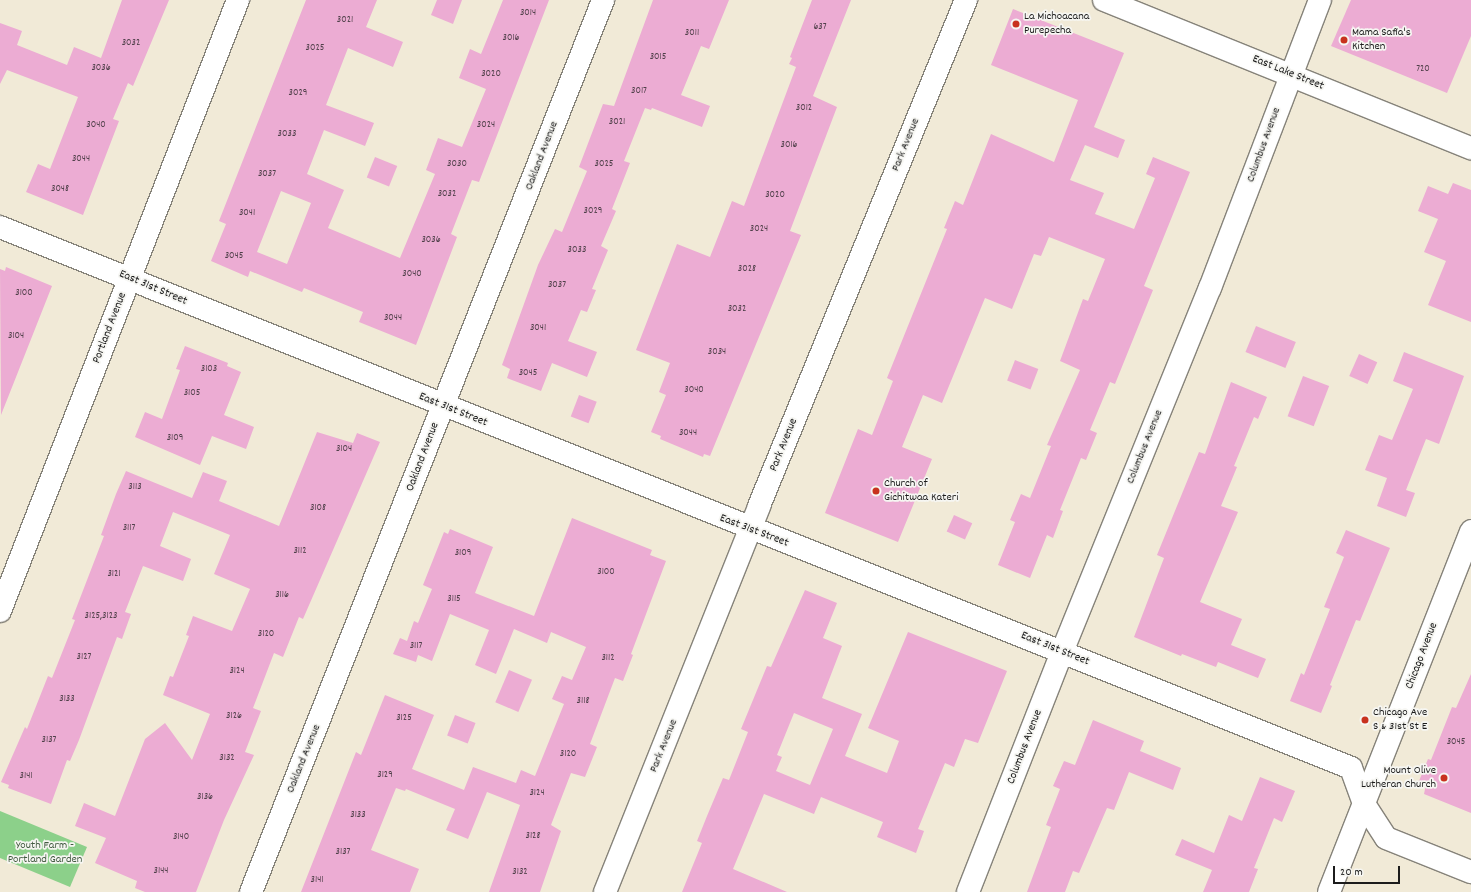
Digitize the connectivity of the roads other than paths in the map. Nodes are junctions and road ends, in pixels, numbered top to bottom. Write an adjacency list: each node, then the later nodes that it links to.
1 (238, 0): 9 (street, Portland Avenue)
2 (603, 0): 10 (street, Oakland Avenue)
3 (966, 0): 11 (street, Park Avenue)
4 (1104, 0): 6 (street, East Lake Street)
5 (1320, 0): 6 (street, Columbus Avenue)
6 (1290, 74): 7 (street, East Lake Street); 14 (street, Columbus Avenue)
7 (1471, 148)
8 (0, 227): 9 (street, East 31st Street)
9 (129, 277): 10 (street, East 31st Street); 13 (street, Portland Avenue)
10 (443, 405): 11 (street, East 31st Street); 17 (street, Oakland Avenue)
11 (751, 529): 14 (street, East 31st Street); 18 (street, Park Avenue)
12 (1471, 531): 15 (street, Chicago Avenue)
13 (0, 612)
14 (1062, 652): 15 (street, East 31st Street); 19 (street, Columbus Avenue)
15 (1364, 804): 16 (street, East 31st Street); 20 (street, Chicago Avenue)
16 (1471, 872)
17 (251, 892)
18 (606, 892)
19 (968, 892)
20 (1329, 892)

